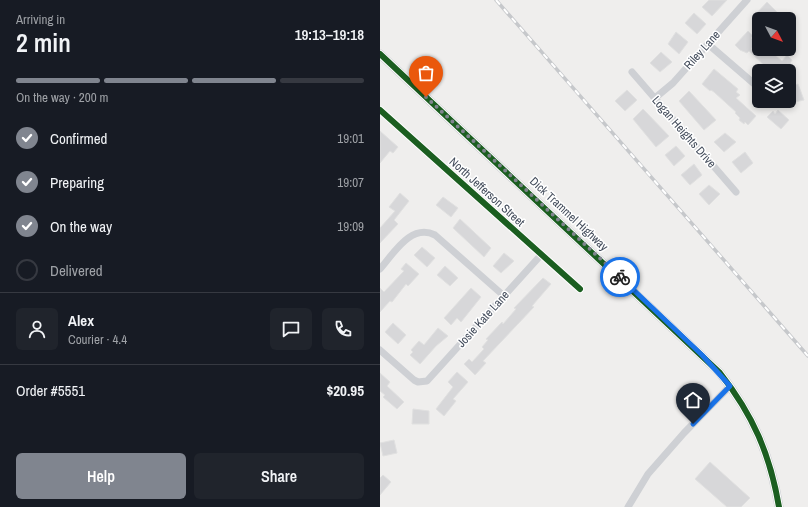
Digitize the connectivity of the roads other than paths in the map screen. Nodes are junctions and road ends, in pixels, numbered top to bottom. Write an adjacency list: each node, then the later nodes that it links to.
1 (747, 0): 2 (street, Riley Lane)
2 (708, 44): 5 (street); 6 (street, Riley Lane)
3 (380, 54): 14 (main road, Dick Trammel Highway)
4 (632, 72): 6 (street, Logan Heights Drive)
5 (752, 82)
6 (655, 98): 8 (street, Logan Heights Drive)
7 (380, 110): 9 (street, North Jefferson Street)
8 (736, 192)
9 (541, 254): 11 (street, North Jefferson Street); 12 (street, Josie Kate Lane)
10 (380, 269): 12 (street)
11 (580, 289)
12 (504, 296): 13 (street, Josie Kate Lane)
13 (380, 350)
14 (730, 386): 15 (street); 16 (main road, Dick Trammel Highway)
15 (628, 507)
16 (779, 507)

